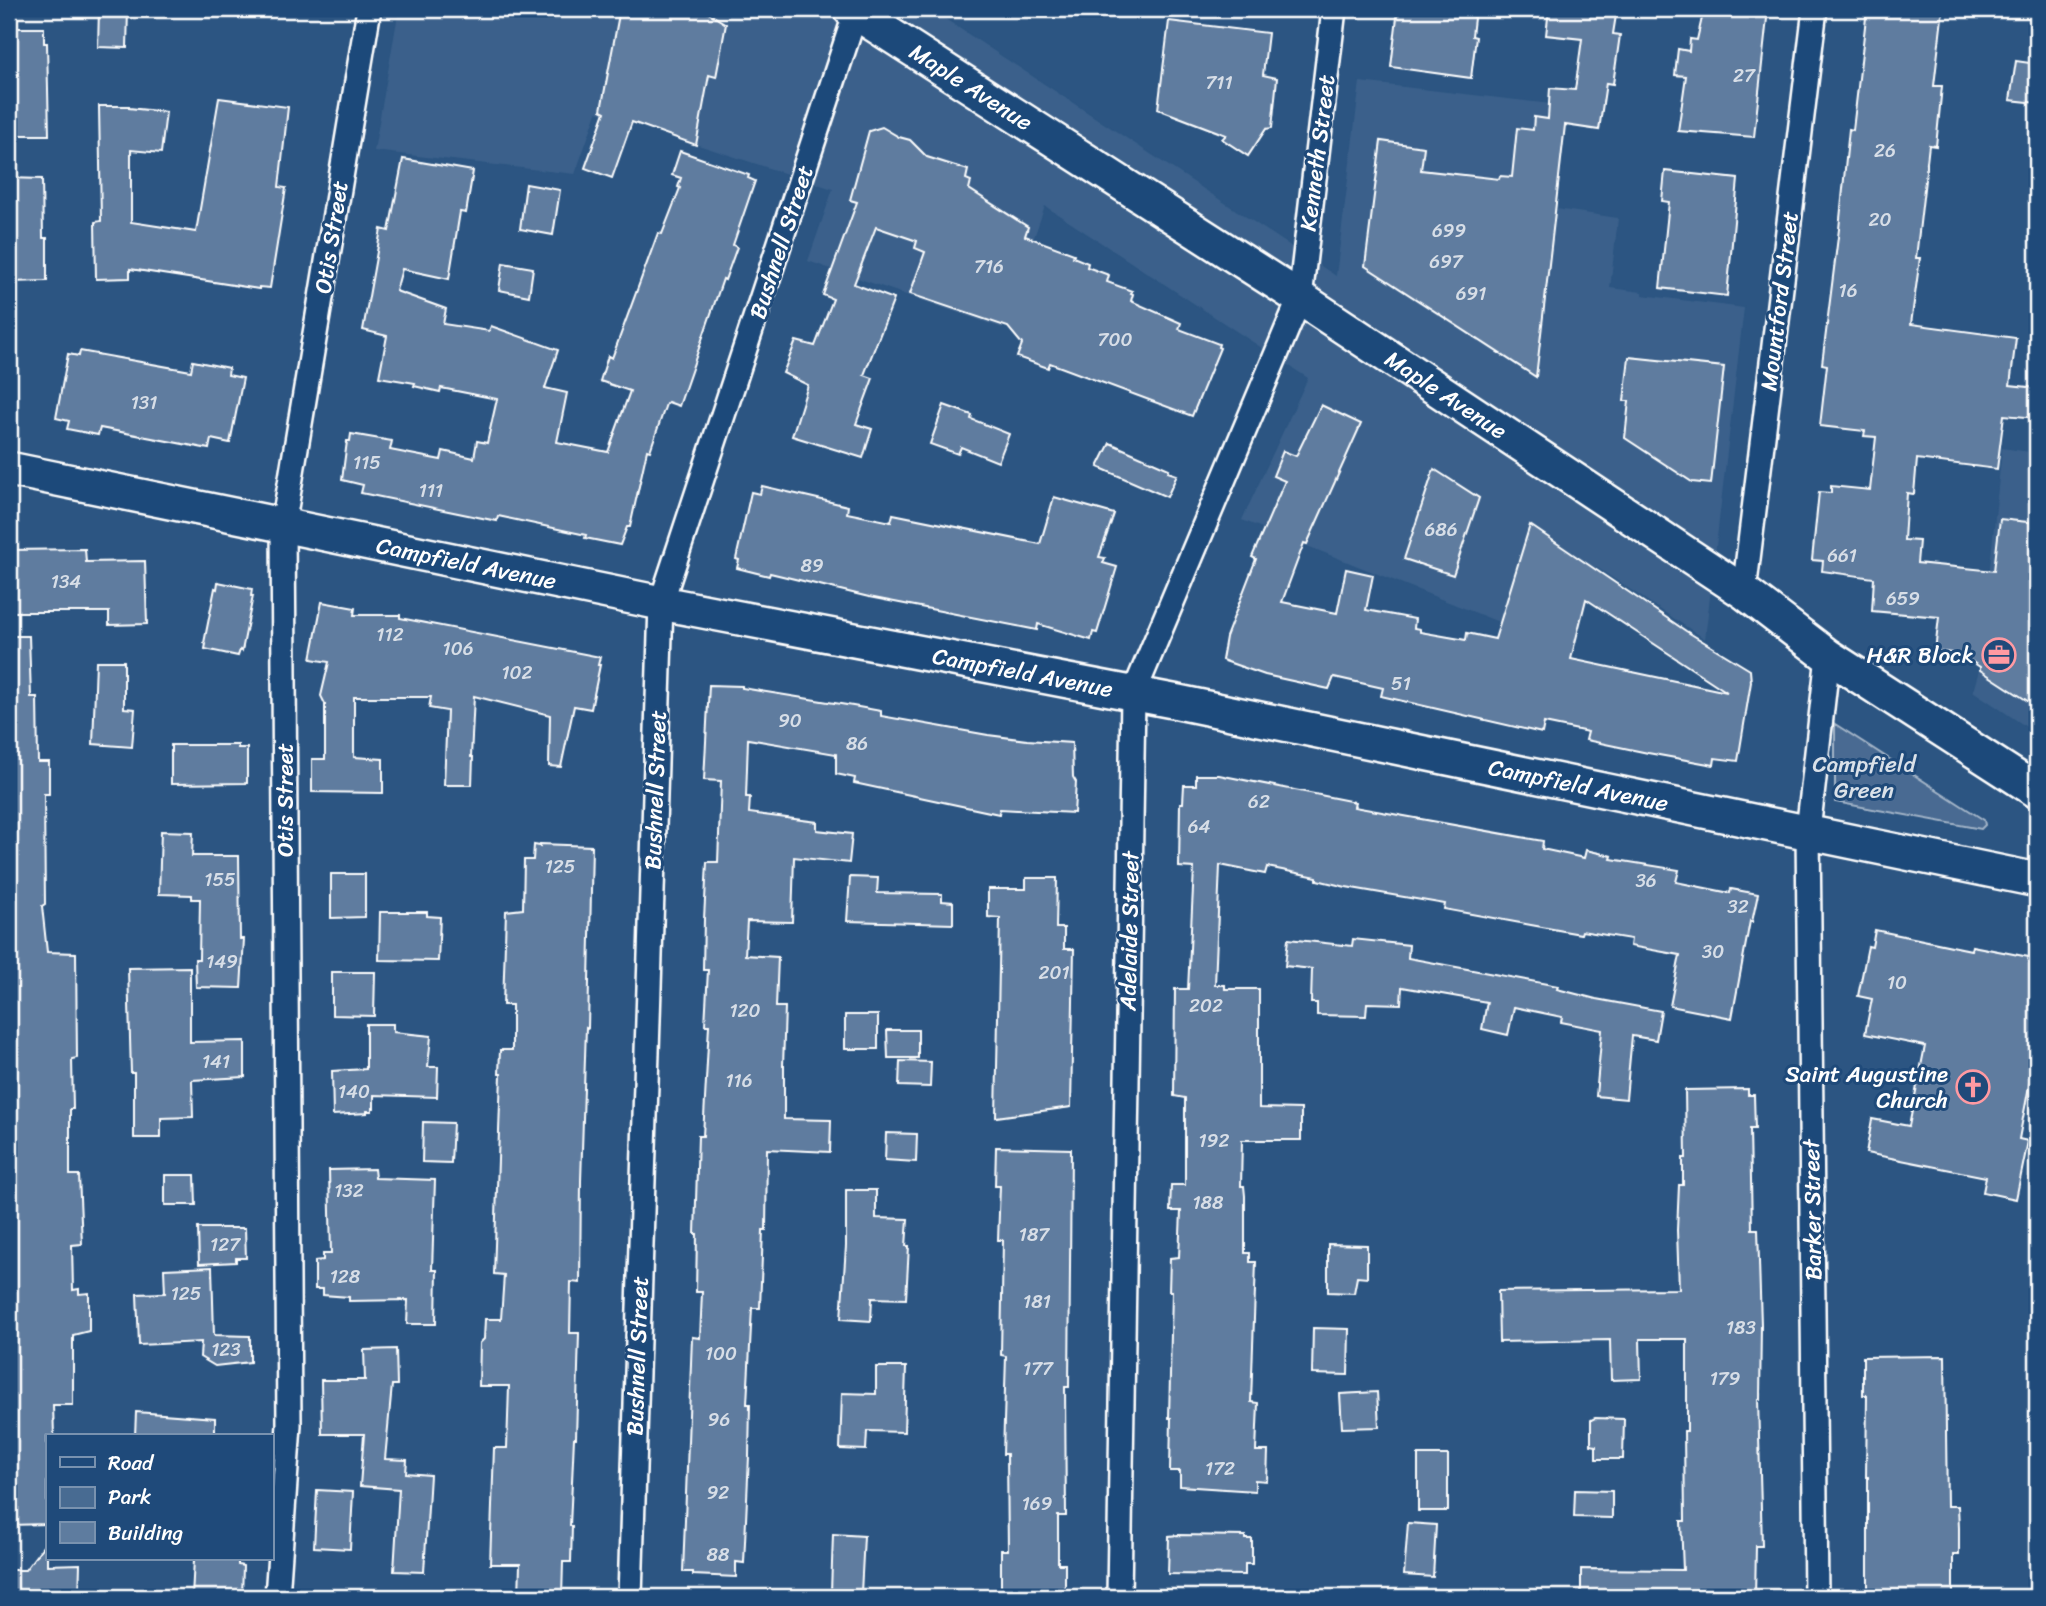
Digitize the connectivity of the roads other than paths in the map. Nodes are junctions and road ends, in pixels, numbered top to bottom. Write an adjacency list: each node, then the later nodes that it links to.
1 (369, 9): 7 (street, Otis Street)
2 (1334, 9): 5 (street, Kenneth Street)
3 (1815, 9): 8 (street, Mountford Street)
4 (855, 10): 5 (street, Maple Avenue); 9 (street, Bushnell Street)
5 (1300, 298): 8 (street, Maple Avenue); 11 (street, Adelaide Street)
6 (9, 469): 7 (street, Campfield Avenue)
7 (283, 526): 9 (street, Campfield Avenue); 15 (street, Otis Street)
8 (1744, 592): 10 (street, Maple Avenue)
9 (661, 603): 11 (street, Campfield Avenue); 16 (street, Bushnell Street)
10 (1828, 656): 12 (street, Maple Avenue); 13 (street, Barker Street)
11 (1133, 695): 13 (street, Campfield Avenue); 17 (street, Adelaide Street)
12 (2037, 791)
13 (1808, 831): 14 (street, Campfield Avenue); 18 (street, Barker Street)
14 (2037, 880)
15 (277, 1597)
16 (630, 1597)
17 (1119, 1597)
18 (1816, 1597)

